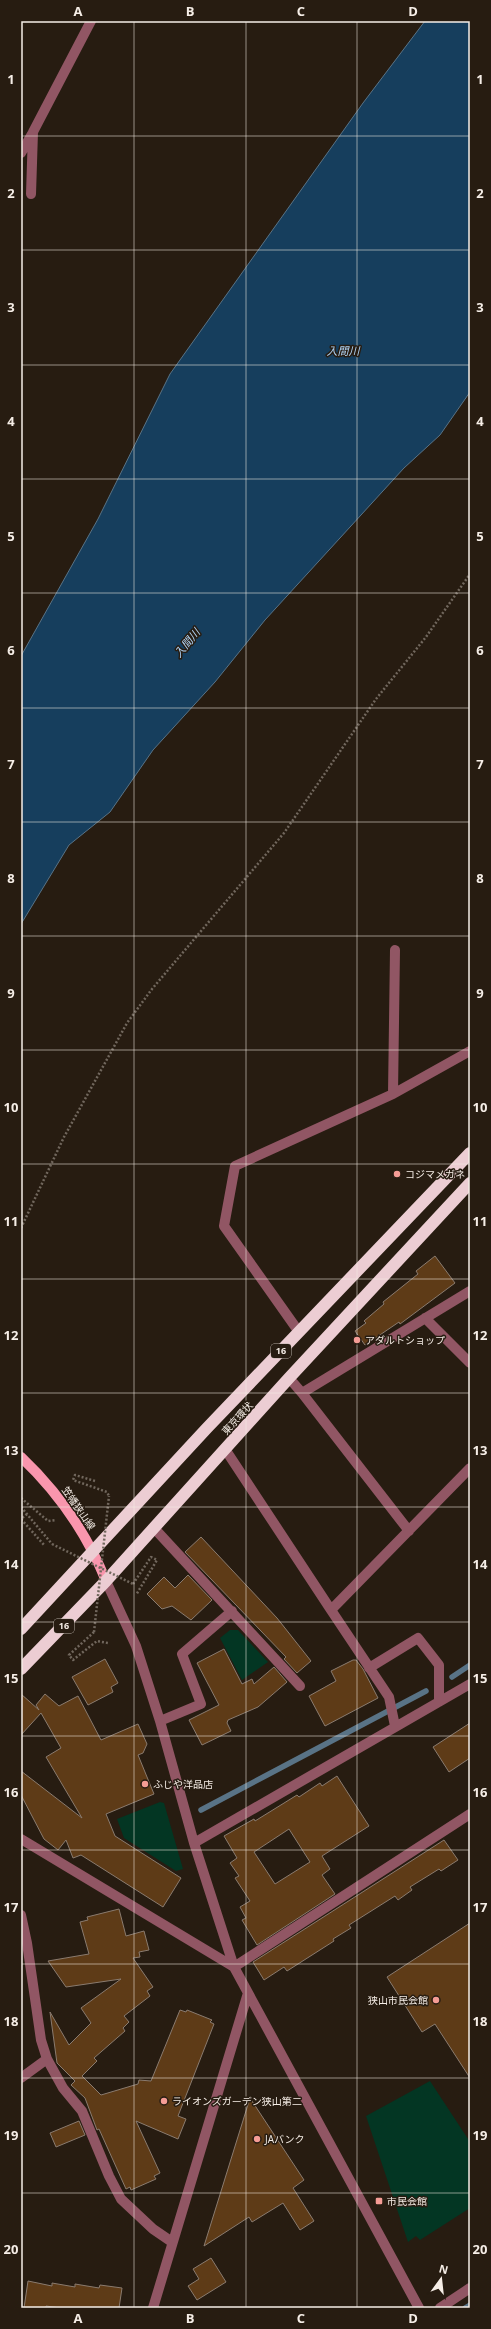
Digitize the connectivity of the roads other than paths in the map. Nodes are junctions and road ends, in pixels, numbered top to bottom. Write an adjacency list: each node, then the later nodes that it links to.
1 (91, 21): 2 (street)
2 (33, 132): 3 (street); 4 (street)
3 (21, 153)
4 (31, 194)
5 (395, 950): 7 (street)
6 (470, 1051): 7 (street)
7 (393, 1094): 12 (street)
8 (470, 1153): 12 (highway, 東京環状 / 16)
9 (470, 1183): 14 (highway, 東京環状 / 16)
10 (470, 1291): 11 (street)
11 (425, 1318): 13 (street); 15 (street)
12 (299, 1332): 21 (highway, 東京環状 / 16)
13 (470, 1364)
14 (289, 1378): 15 (street); 16 (highway, 東京環状 / 16)
15 (302, 1393): 20 (street)
16 (225, 1448): 19 (highway, 東京環状 / 16); 23 (street)
17 (21, 1457): 21 (main road, 笠幡狭山線)
18 (470, 1468): 20 (street)
19 (154, 1528): 22 (highway, 東京環状 / 16); 24 (street)
20 (409, 1532): 23 (street)
21 (93, 1551): 22 (main road, 笠幡狭山線); 25 (highway, 東京環状 / 16)
22 (106, 1581): 27 (highway, 東京環状 / 16); 31 (street)
23 (331, 1610): 26 (street)
24 (232, 1611): 29 (street); 31 (street)
25 (21, 1629)
26 (369, 1668): 30 (street); 32 (street)
27 (21, 1669)
28 (470, 1684): 30 (street)
29 (300, 1686)
30 (439, 1702): 32 (street)
31 (160, 1722): 35 (street)
32 (395, 1726): 35 (street)
33 (470, 1814): 37 (street)
34 (21, 1839): 37 (street)
35 (194, 1843): 37 (street)
36 (21, 1915): 39 (street)
37 (234, 1967): 38 (street)
38 (248, 1993): 41 (street); 44 (street)
39 (47, 2059): 40 (street); 41 (street)
40 (21, 2078)
41 (172, 2242): 43 (street)
42 (470, 2288): 45 (street)
43 (153, 2308)
44 (419, 2308)
45 (440, 2308)

